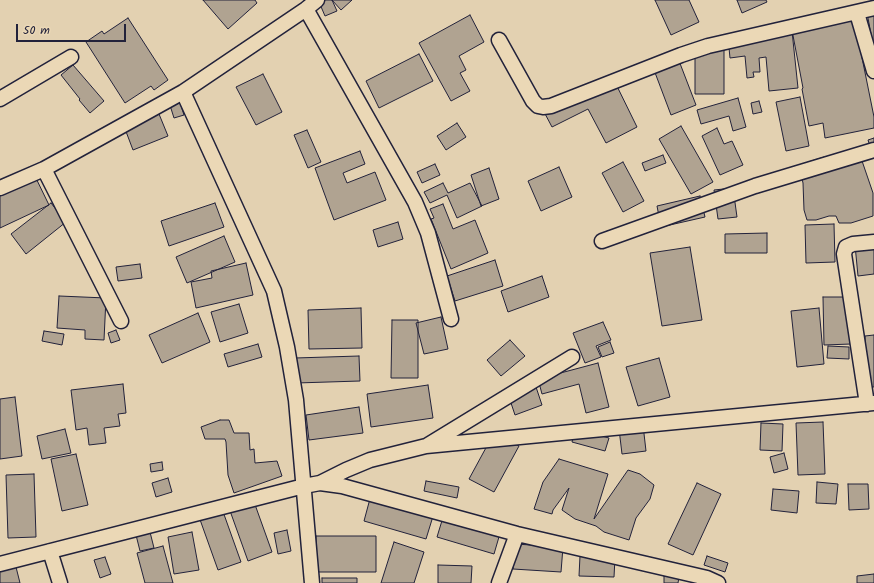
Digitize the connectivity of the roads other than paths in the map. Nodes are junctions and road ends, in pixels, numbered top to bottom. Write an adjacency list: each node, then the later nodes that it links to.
1 (317, 0): 3 (street)
2 (874, 8): 4 (street)
3 (306, 9): 8 (street); 15 (street)
4 (857, 13): 5 (street); 7 (street)
5 (499, 40)
6 (71, 57): 9 (street)
7 (874, 72)
8 (183, 92): 11 (street); 21 (street)
9 (0, 99)
10 (874, 150): 13 (street)
11 (44, 168): 12 (street); 16 (street)
12 (0, 188)
13 (602, 241)
14 (874, 242): 18 (street)
15 (451, 319)
16 (121, 321)
17 (572, 357): 19 (street)
18 (870, 403): 19 (street)
19 (426, 446): 20 (street)
20 (320, 483): 21 (street); 22 (street)
21 (304, 486): 23 (street); 26 (street)
22 (517, 534): 27 (street); 28 (street)
23 (50, 551): 24 (street); 25 (street)
24 (0, 564)
25 (60, 583)
26 (312, 583)
27 (499, 583)
28 (718, 583)

